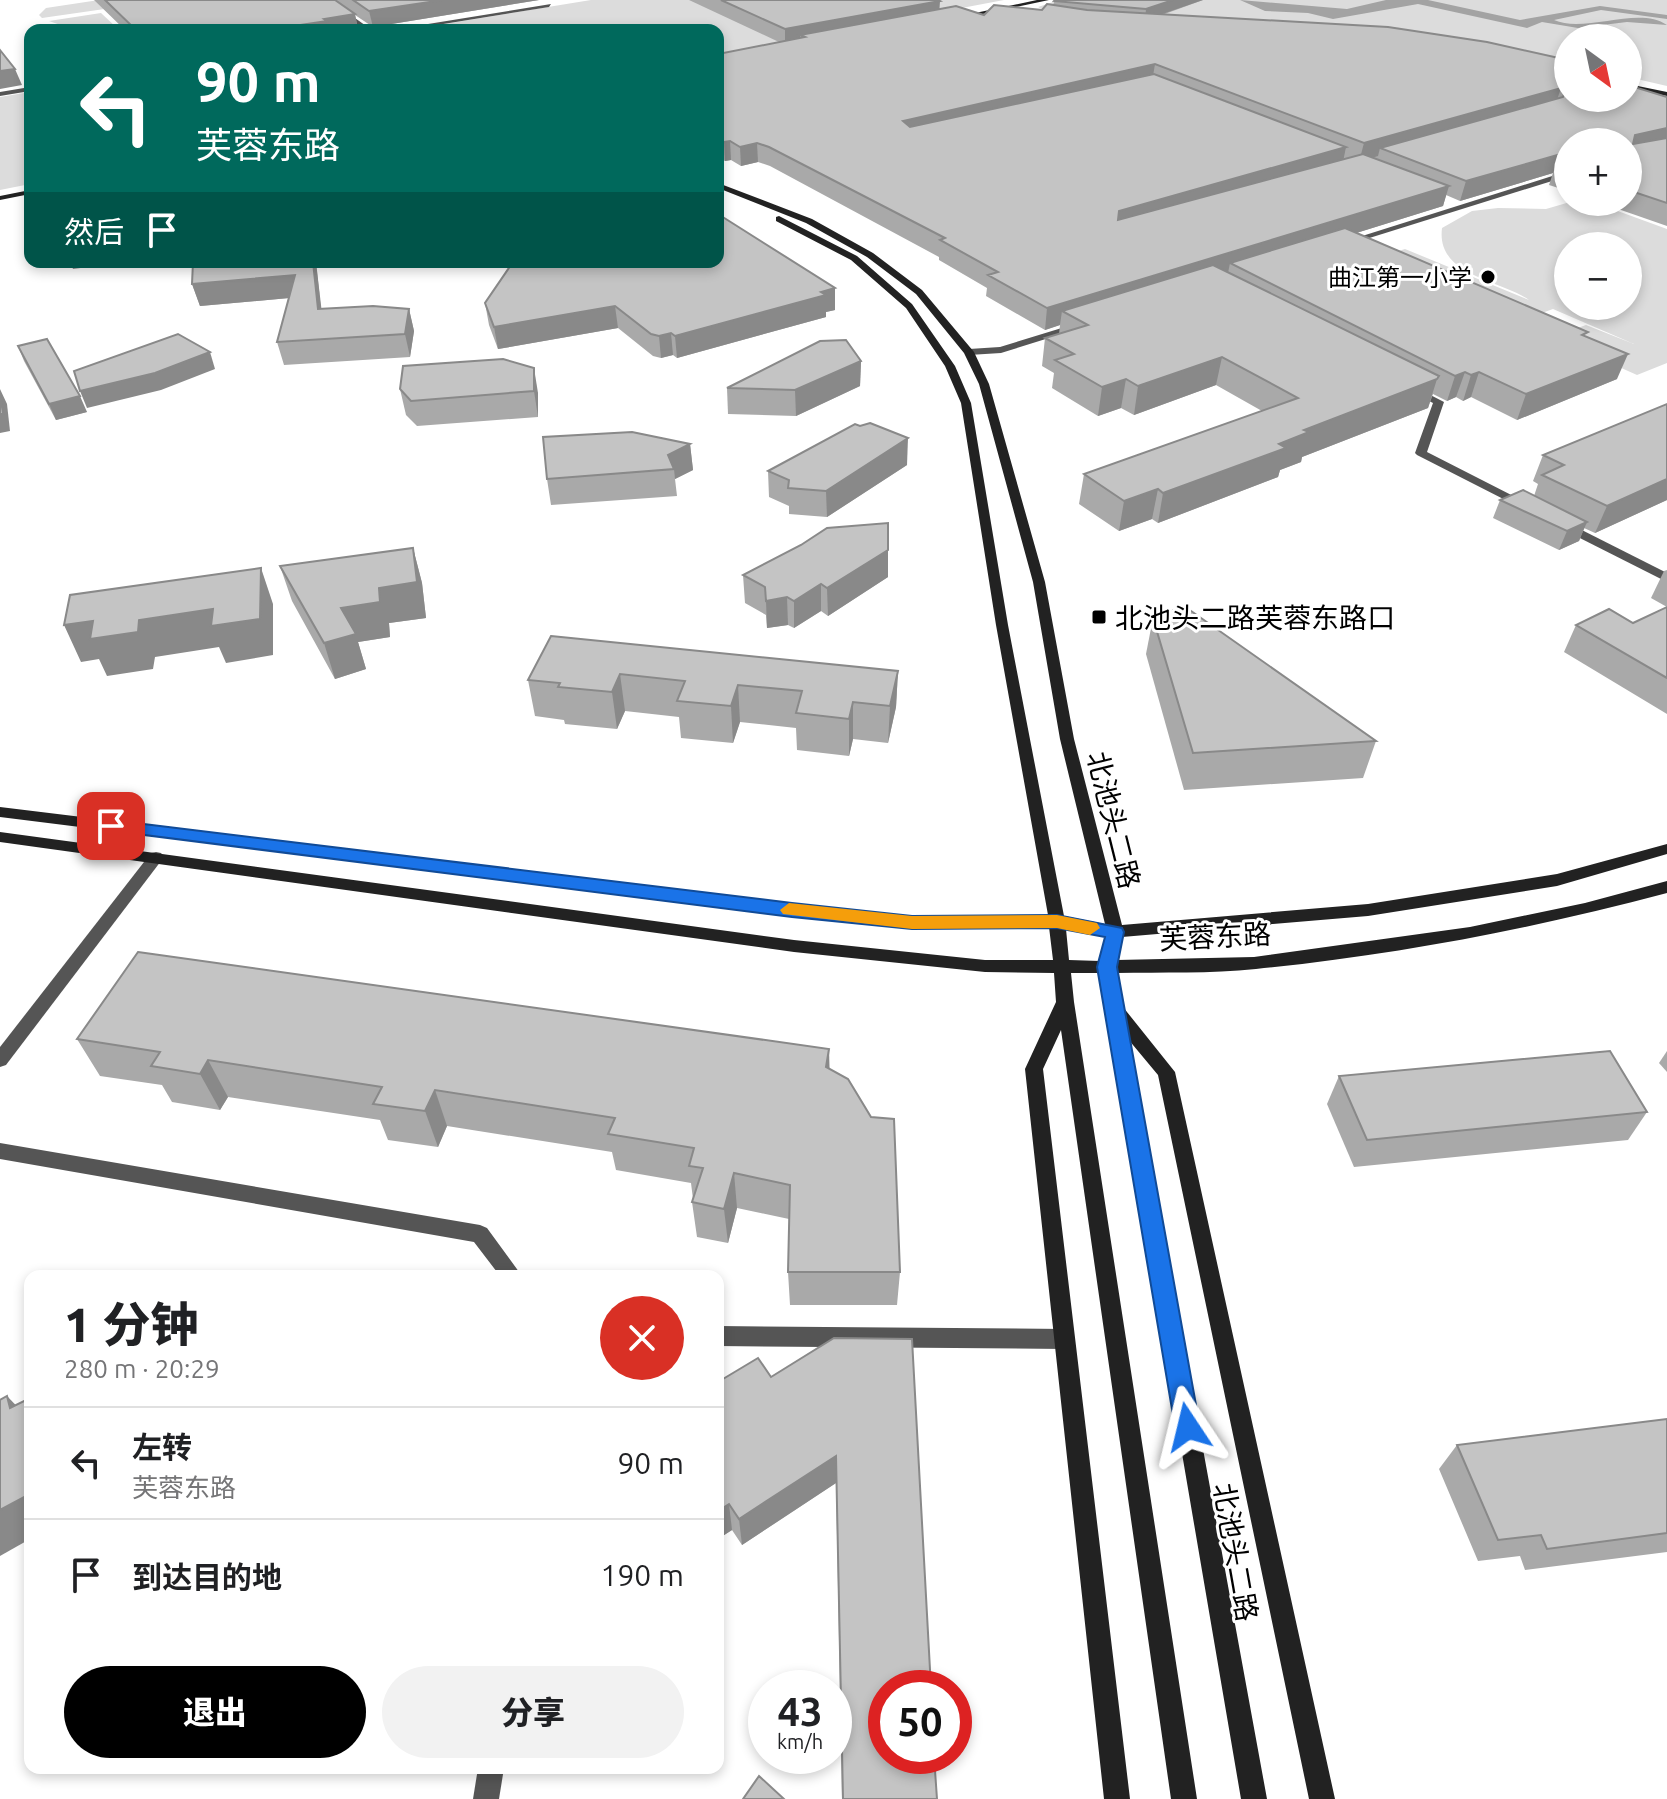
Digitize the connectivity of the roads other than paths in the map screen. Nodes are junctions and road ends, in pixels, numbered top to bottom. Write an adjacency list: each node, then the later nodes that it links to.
1 (325, 0): 10 (street)
2 (1021, 0): 5 (main road)
3 (1046, 0): 6 (main road)
4 (549, 5): 11 (street)
5 (993, 5): 6 (main road); 7 (main road)
6 (1002, 8): 8 (main road); 9 (main road)
7 (946, 14)
8 (1027, 14)
9 (955, 18)
10 (360, 24)
11 (431, 24)
12 (1642, 89): 15 (main road)
13 (24, 90): 14 (street)
14 (0, 94)
15 (1667, 94)
16 (1554, 177): 22 (street)
17 (724, 187): 25 (main road, 北池头二路)
18 (24, 190): 19 (main road)
19 (0, 195)
20 (724, 197): 33 (main road)
21 (1448, 202): 22 (street)
22 (1461, 207): 23 (street)
23 (1328, 249)
24 (1090, 322): 25 (street)
25 (969, 352): 34 (main road, 北池头二路)
26 (1399, 381): 27 (street)
27 (1667, 578)
28 (0, 812): 33 (main road, 芙蓉东路)
29 (0, 837): 31 (main road, 芙蓉东路)
30 (1667, 849): 34 (main road, 芙蓉东路)
31 (156, 857): 35 (main road, 芙蓉东路); 39 (street)
32 (1667, 887): 36 (main road, 芙蓉东路)
33 (1057, 921): 34 (main road, 芙蓉东路); 35 (main road)
34 (1115, 932): 36 (main road, 北池头二路)
35 (1060, 965): 36 (main road, 芙蓉东路); 37 (main road)
36 (1107, 967): 38 (main road, 北池头二路)
37 (1065, 1002): 43 (main road); 47 (main road)
38 (1114, 1008): 48 (main road, 北池头二路); 49 (main road)
39 (0, 1060)
40 (0, 1151): 41 (street)
41 (507, 1270)
42 (724, 1336): 43 (street)
43 (1065, 1339): 46 (main road)
44 (490, 1774): 45 (street)
45 (486, 1799)
46 (1117, 1799)
47 (1184, 1799)
48 (1254, 1799)
49 (1322, 1799)

